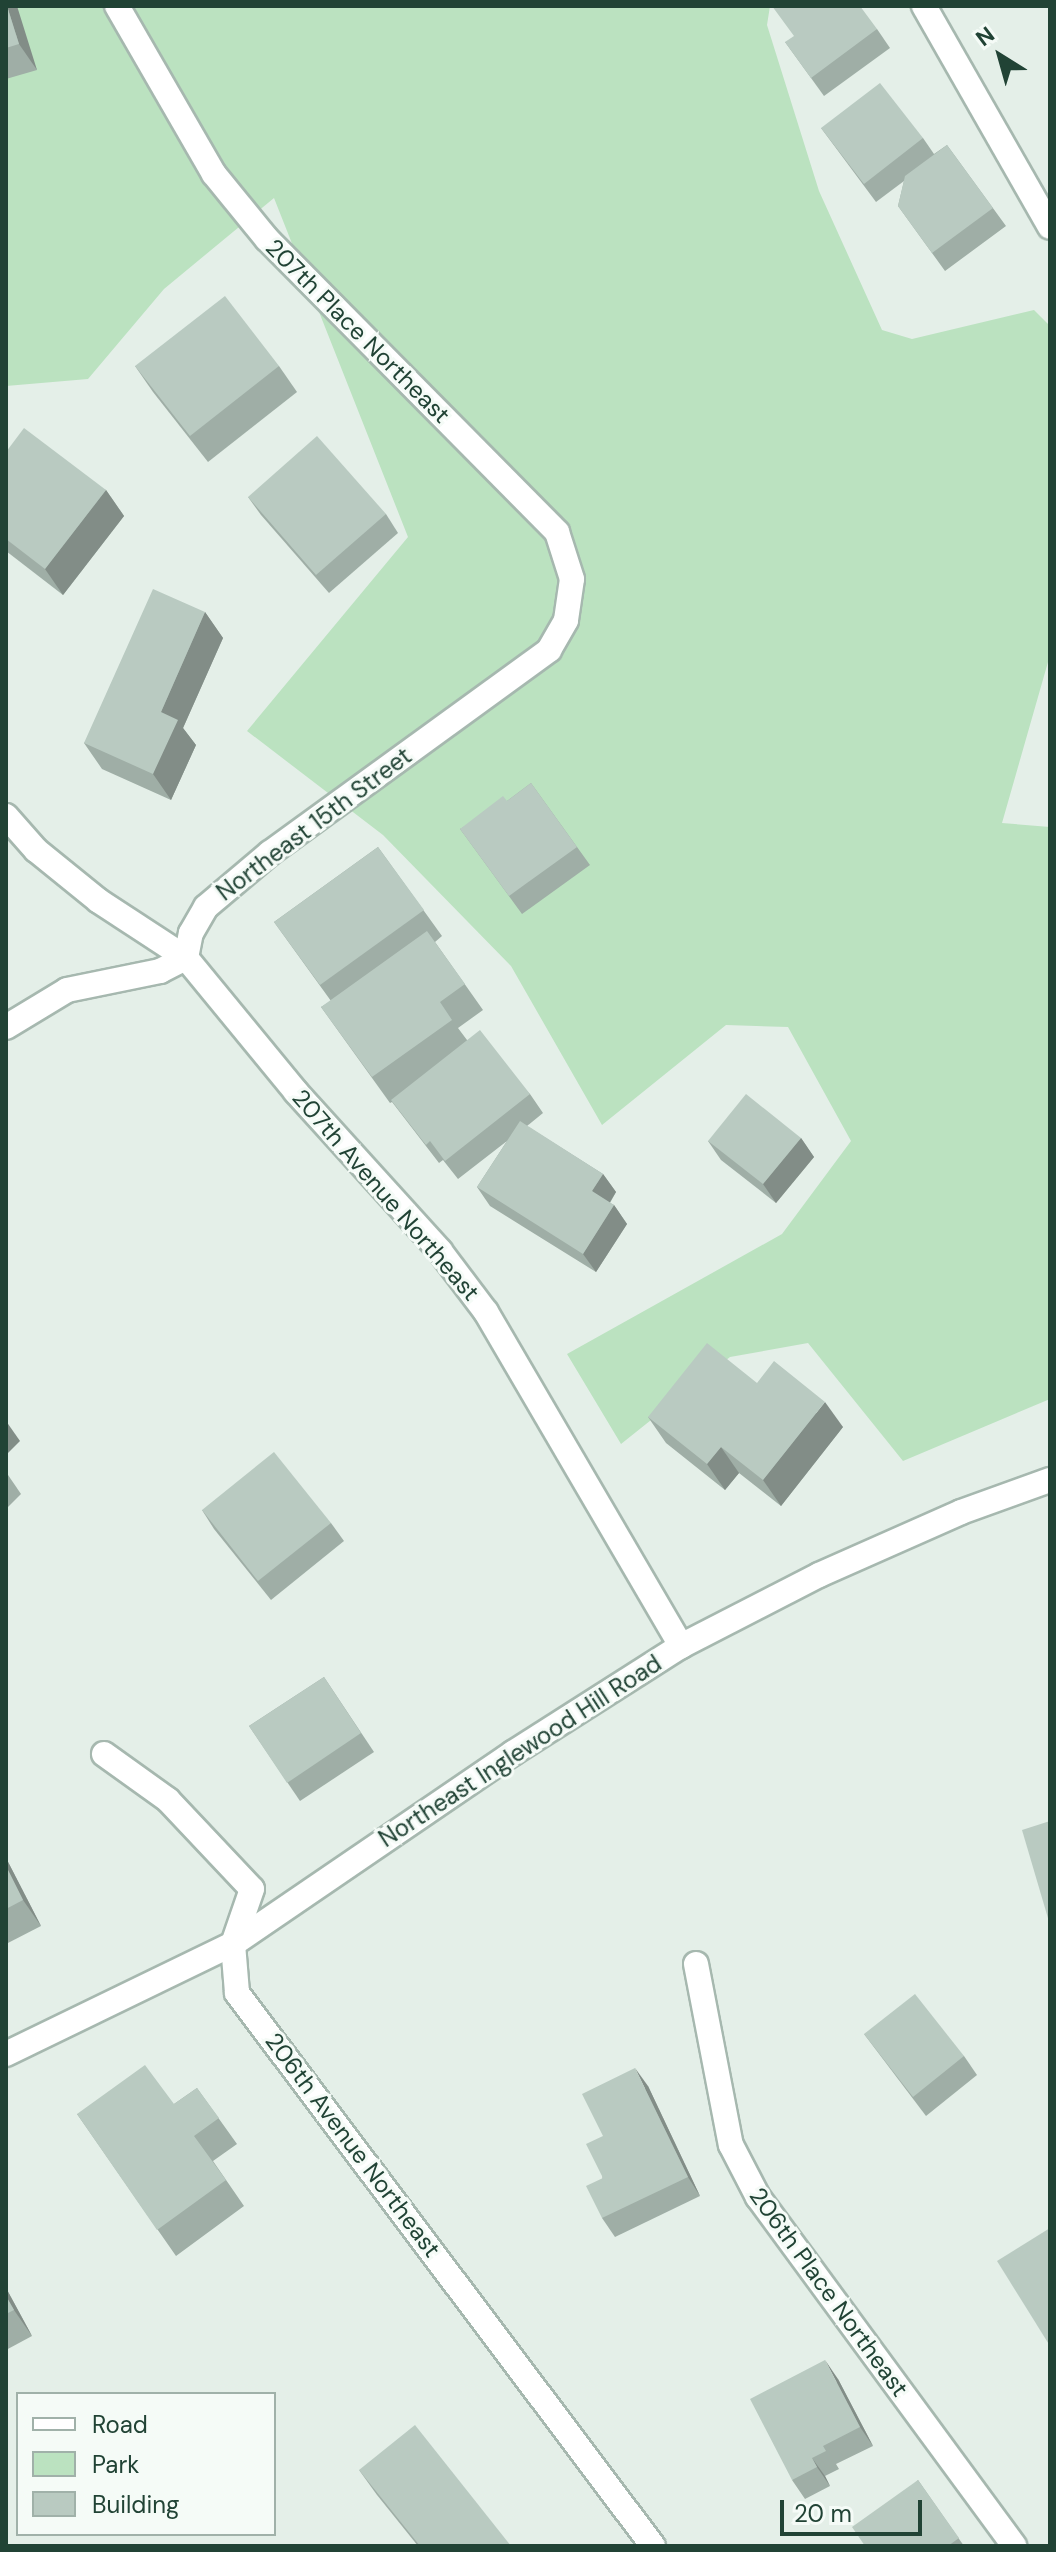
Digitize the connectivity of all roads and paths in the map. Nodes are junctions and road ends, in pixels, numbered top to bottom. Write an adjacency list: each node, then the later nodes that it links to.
1 (117, 6): 4 (street, 207th Place Northeast)
2 (924, 6): 3 (street)
3 (1050, 227)
4 (549, 650): 6 (street, Northeast 15th Street)
5 (6, 816): 6 (street, 207th Avenue Northeast)
6 (186, 958): 7 (street); 9 (street, 207th Avenue Northeast)
7 (6, 1027)
8 (1050, 1480): 9 (street, Northeast Inglewood Hill Road)
9 (681, 1646): 11 (street, Northeast Inglewood Hill Road)
10 (104, 1754): 11 (street, 206th Avenue Northeast)
11 (233, 1944): 13 (street, Northeast Inglewood Hill Road); 14 (street, 206th Avenue Northeast)
12 (696, 1964): 15 (street, 206th Place Northeast)
13 (6, 2054)
14 (653, 2546)
15 (1014, 2546)

